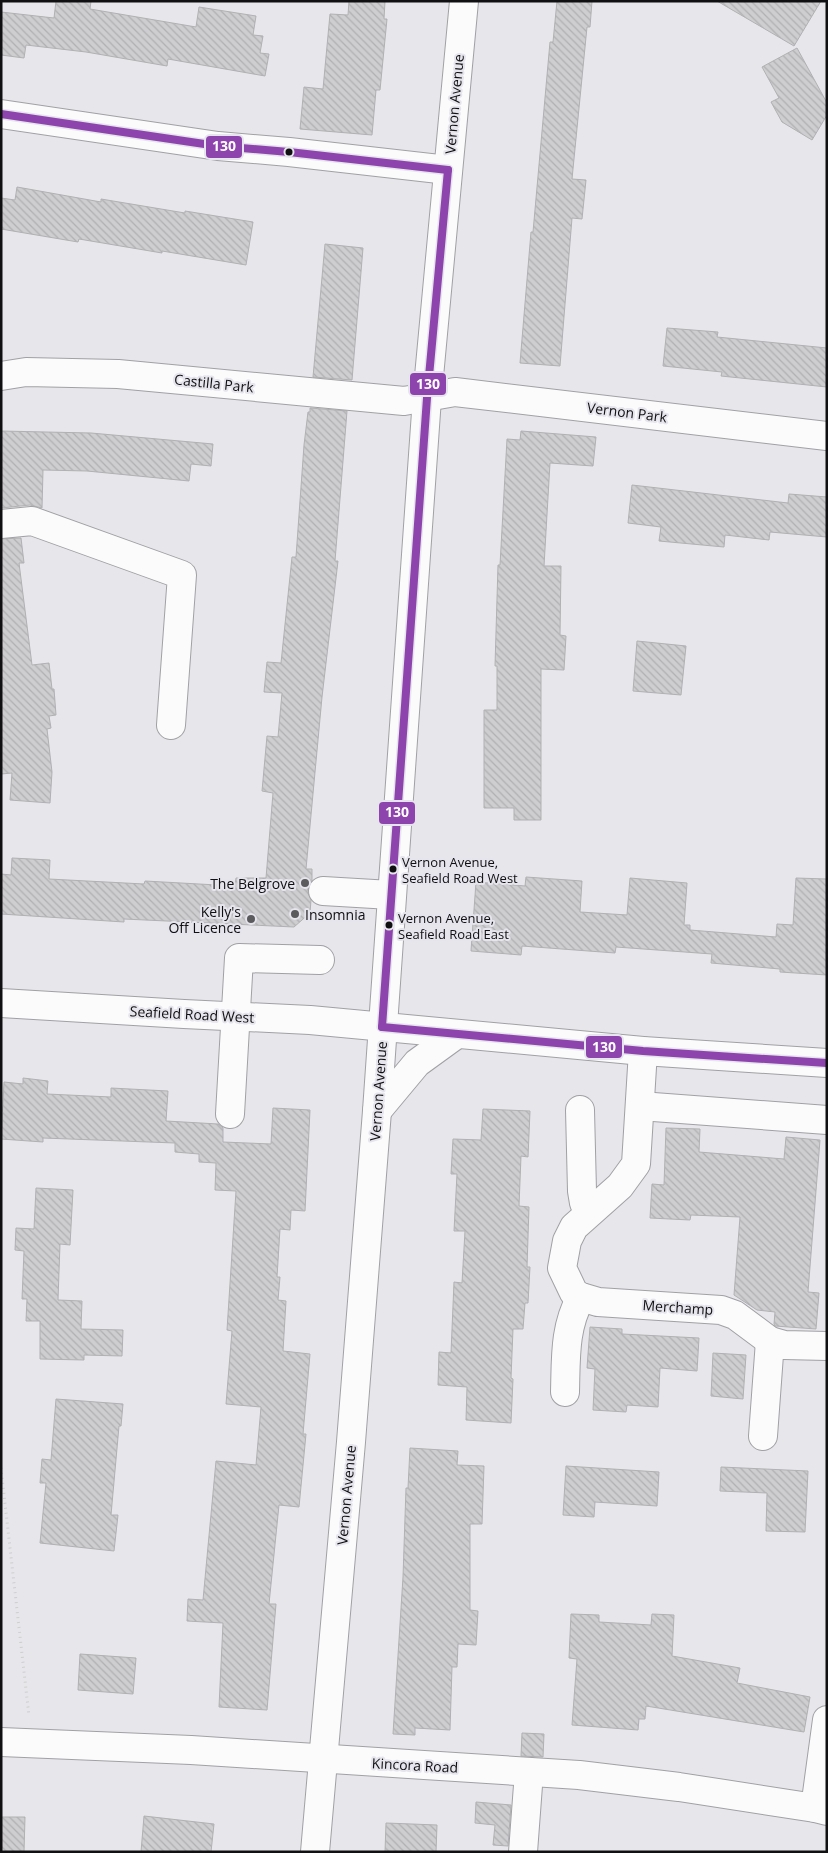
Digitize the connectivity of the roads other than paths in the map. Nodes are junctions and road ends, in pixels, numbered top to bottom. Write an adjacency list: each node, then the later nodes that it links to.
1 (464, 1): 3 (street, Vernon Avenue)
2 (1, 114): 3 (street)
3 (448, 170): 5 (street, Vernon Avenue)
4 (1, 376): 5 (street, Castilla Park)
5 (427, 398): 6 (street, Vernon Park); 10 (street, Vernon Avenue)
6 (827, 436)
7 (1, 524): 8 (street)
8 (170, 725)
9 (323, 892): 10 (street)
10 (391, 895): 14 (street, Vernon Avenue)
11 (320, 960): 13 (street)
12 (1, 1003): 13 (street, Seafield Road West)
13 (235, 1016): 14 (street, Seafield Road West); 21 (street)
14 (382, 1027): 15 (street, Seafield Road West); 20 (street, Vernon Avenue)
15 (457, 1034): 16 (street, Seafield Road West); 20 (street)
16 (643, 1051): 17 (street, Seafield Road West); 18 (street)
17 (827, 1063)
18 (640, 1106): 22 (street); 23 (street)
19 (580, 1110): 23 (street)
20 (377, 1111): 31 (street, Vernon Avenue)
21 (230, 1114)
22 (827, 1120)
23 (591, 1212): 24 (street)
24 (581, 1297): 25 (street, Merchamp); 27 (street)
25 (770, 1341): 26 (street, Merchamp); 28 (street)
26 (827, 1346)
27 (565, 1392)
28 (763, 1436)
29 (827, 1720): 33 (street)
30 (1, 1742): 31 (street, Kincora Road)
31 (323, 1758): 32 (street, Kincora Road); 34 (street, Vernon Avenue)
32 (529, 1772): 33 (street, Kincora Road); 35 (street)
33 (821, 1810)
34 (315, 1852)
35 (523, 1852)

